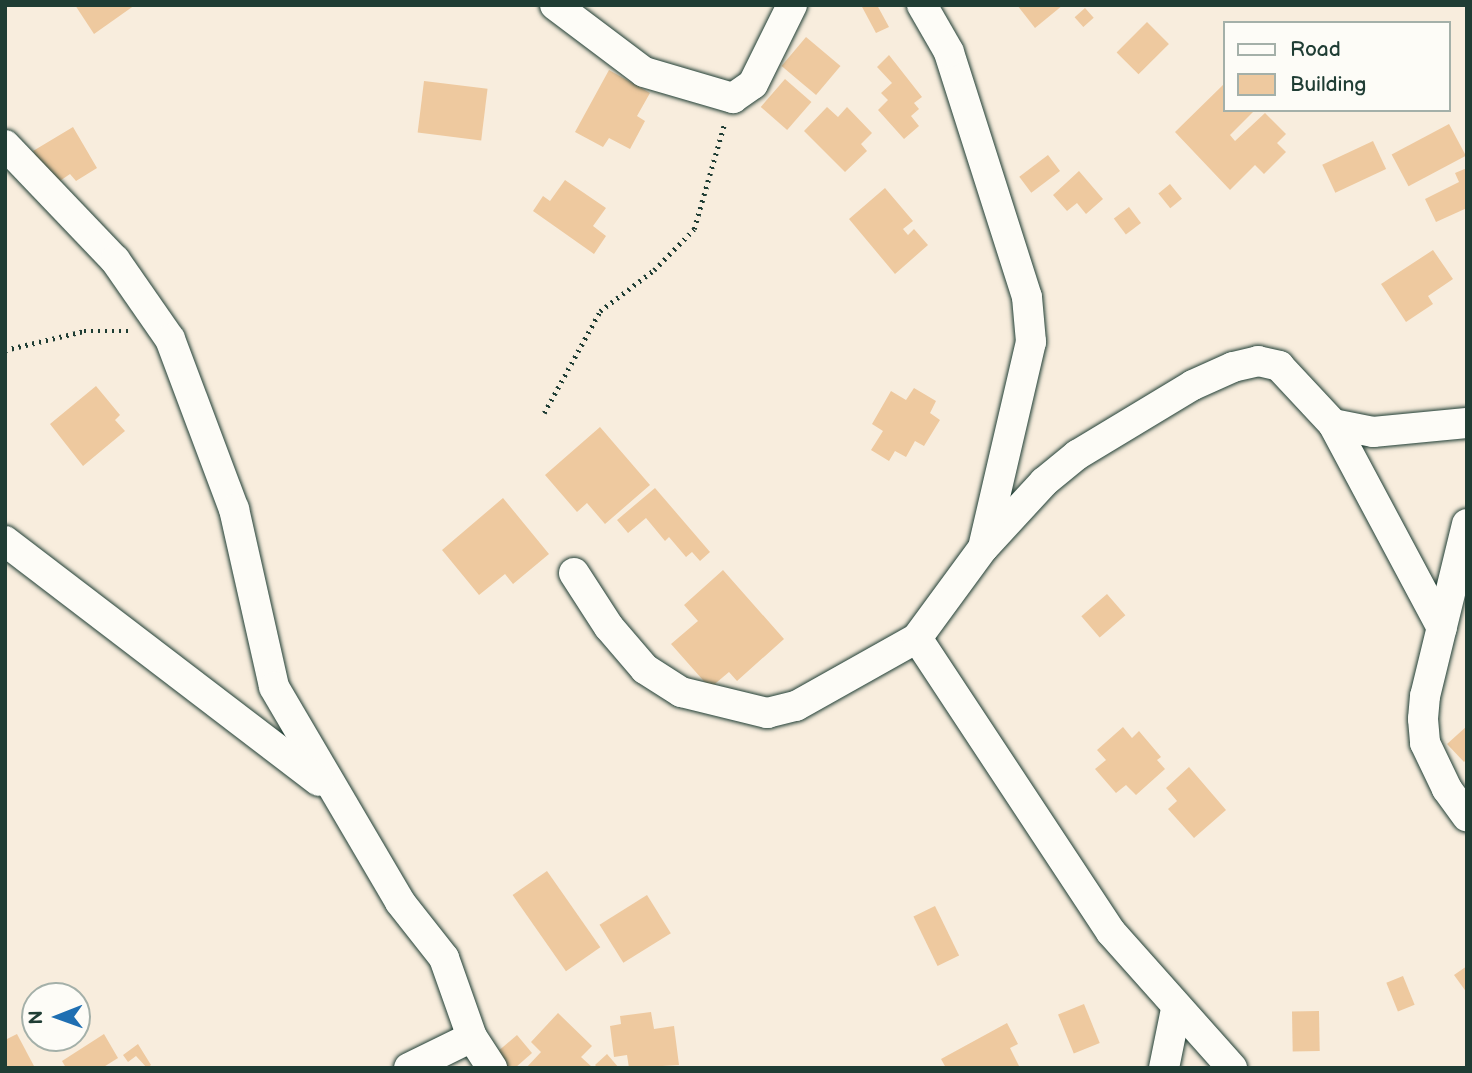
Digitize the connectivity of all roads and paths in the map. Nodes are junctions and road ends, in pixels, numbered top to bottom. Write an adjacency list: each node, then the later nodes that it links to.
1 (555, 5): 4 (street)
2 (792, 5): 4 (street)
3 (922, 5): 13 (street)
4 (733, 98): 8 (path)
5 (5, 145): 6 (street)
6 (170, 339): 7 (path); 17 (street)
7 (5, 350)
8 (544, 413)
9 (1467, 423): 10 (street)
10 (1333, 424): 13 (street); 15 (street)
11 (1467, 524): 15 (street)
12 (5, 541): 17 (street)
13 (983, 548): 16 (street)
14 (574, 573): 16 (street)
15 (1443, 628): 18 (street)
16 (916, 638): 19 (street)
17 (333, 792): 20 (street)
18 (1467, 817)
19 (1176, 1009): 23 (street); 24 (street)
20 (472, 1037): 21 (street); 22 (street)
21 (409, 1068)
22 (492, 1068)
23 (1164, 1068)
24 (1232, 1068)

